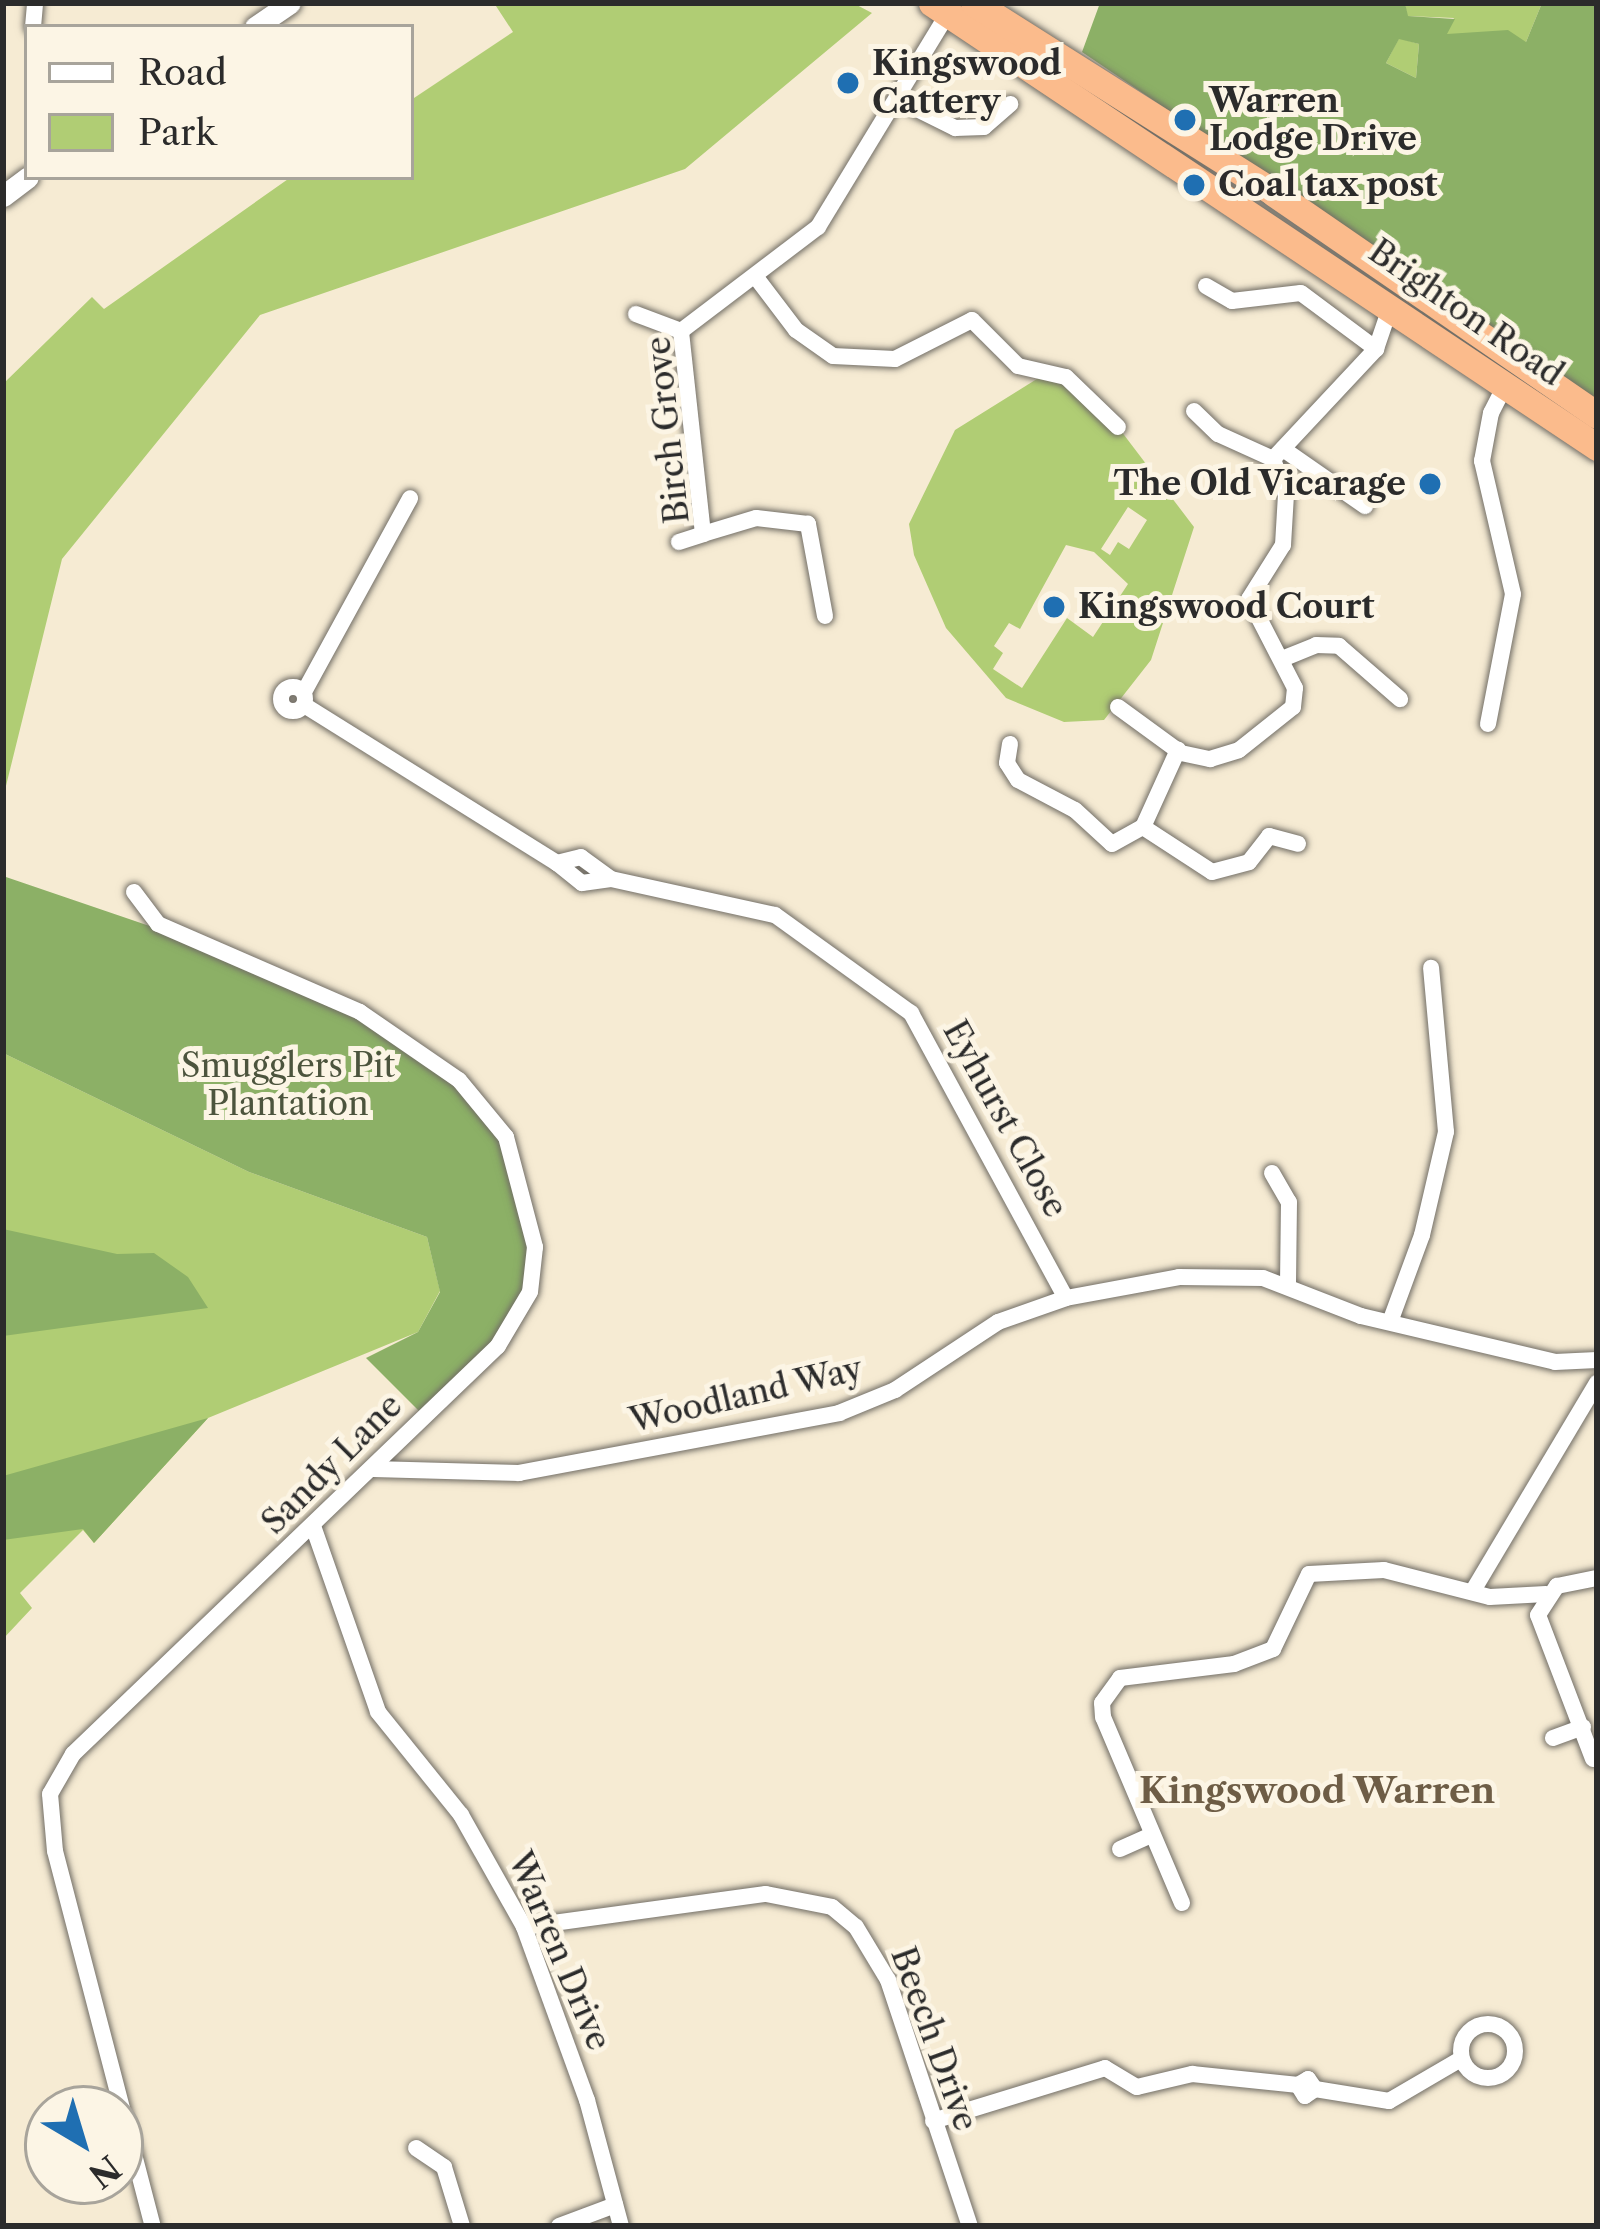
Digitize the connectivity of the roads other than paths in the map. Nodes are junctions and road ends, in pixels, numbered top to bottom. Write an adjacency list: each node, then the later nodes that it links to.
1 (290, 3): 3 (street)
2 (951, 6): 4 (street, Birch Grove); 8 (highway, Brighton Road); 14 (highway, Brighton Road)
3 (258, 24)
4 (899, 100): 5 (street); 6 (street, Birch Grove)
5 (1010, 104)
6 (755, 276): 10 (street, Birch Grove); 15 (street)
7 (1206, 286): 11 (street)
8 (1391, 304): 11 (street); 12 (highway, Brighton Road)
9 (636, 314): 10 (street)
10 (681, 332): 20 (street, Birch Grove)
11 (1376, 349): 17 (street)
12 (1506, 384): 16 (highway, Brighton Road); 26 (street)
13 (1194, 411): 17 (street)
14 (1597, 415)
15 (1118, 427)
16 (1597, 447)
17 (1278, 454): 19 (street); 23 (street)
18 (410, 499): 35 (street, Eyhurst Close)
19 (1365, 506)
20 (703, 533): 21 (street); 22 (street, Birch Grove)
21 (679, 542)
22 (825, 616)
23 (1282, 659): 24 (street); 28 (street)
24 (1400, 699)
25 (1118, 707): 28 (street)
26 (1488, 724)
27 (1010, 744): 29 (street)
28 (1178, 750): 29 (street)
29 (1143, 827): 30 (street)
30 (1298, 844)
31 (134, 892): 39 (street, Sandy Lane)
32 (1431, 968): 36 (street)
33 (1273, 1173): 34 (street)
34 (1288, 1283): 35 (street, Woodland Way); 36 (street, Woodland Way)
35 (1066, 1298): 39 (street, Woodland Way)
36 (1390, 1322): 37 (street, Woodland Way)
37 (1597, 1360)
38 (1597, 1383): 42 (street)
39 (373, 1469): 40 (street, Sandy Lane)
40 (314, 1526): 50 (street, Warren Drive); 55 (street, Sandy Lane)
41 (1597, 1578): 43 (street)
42 (1474, 1589): 43 (street); 47 (street)
43 (1546, 1594): 44 (street)
44 (1582, 1727): 45 (street); 46 (street)
45 (1553, 1738)
46 (1593, 1759)
47 (1152, 1835): 48 (street); 49 (street)
48 (1120, 1849)
49 (1182, 1903)
50 (524, 1928): 52 (street, Beech Drive); 54 (street, Warren Drive)
51 (1461, 2059): 52 (street)
52 (933, 2121): 59 (street, Beech Drive)
53 (416, 2147): 56 (street)
54 (615, 2204): 57 (street); 58 (street, Warren Drive)
55 (153, 2226)
56 (461, 2226)
57 (559, 2226)
58 (621, 2226)
59 (970, 2226)

